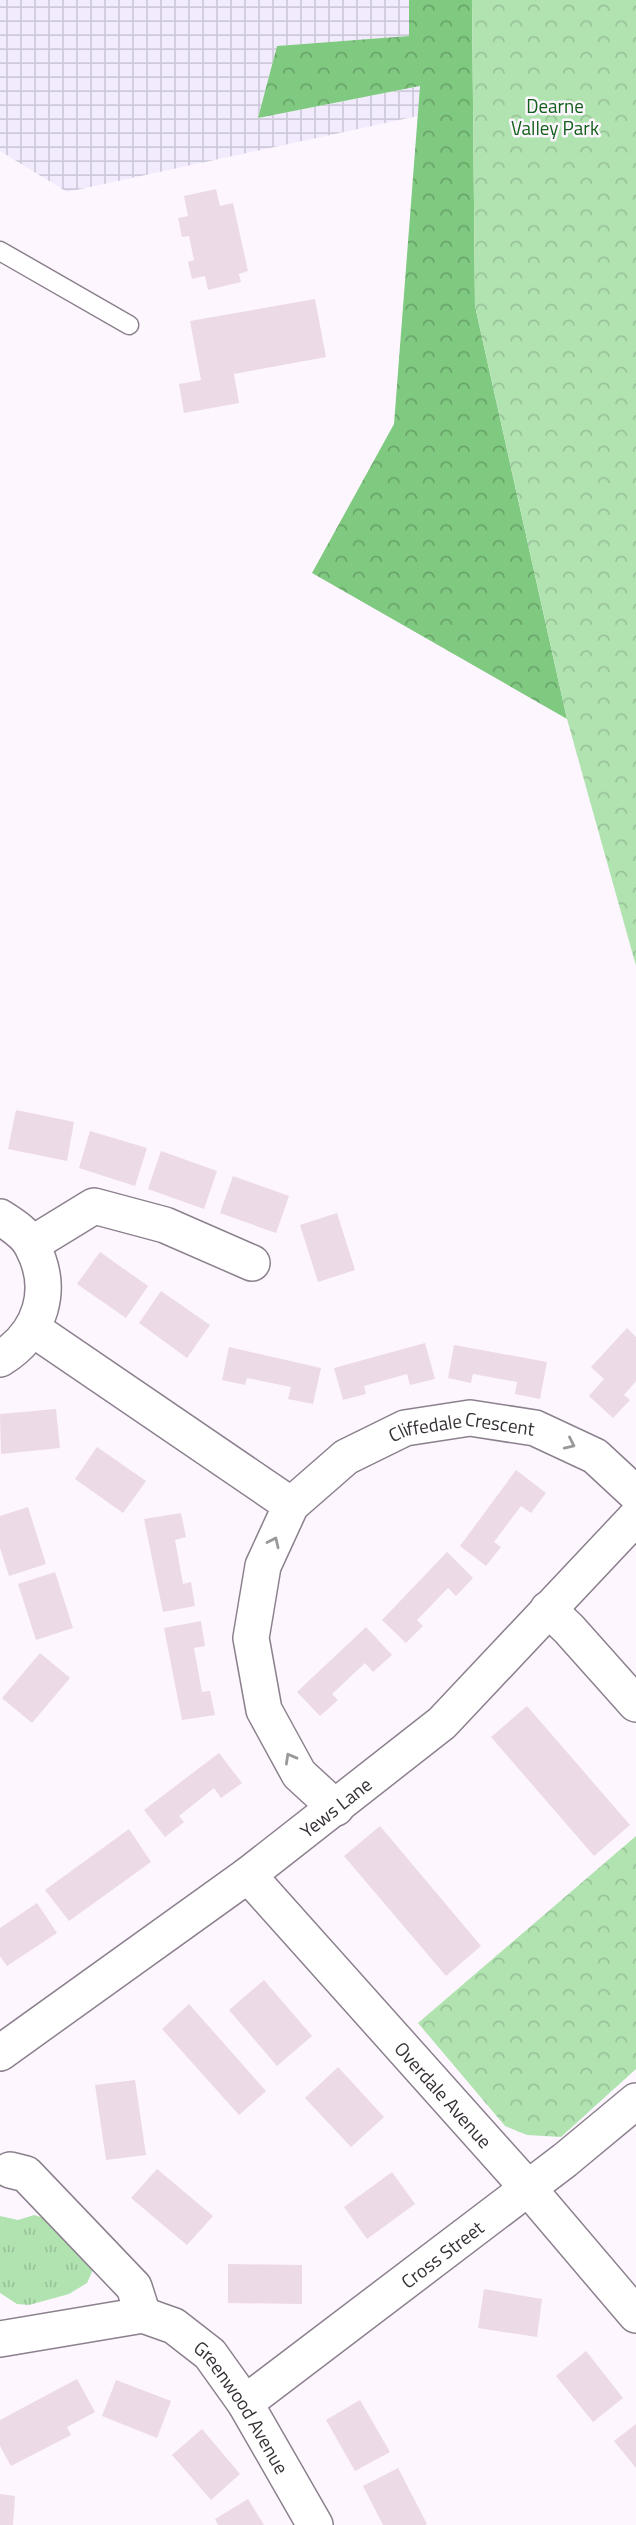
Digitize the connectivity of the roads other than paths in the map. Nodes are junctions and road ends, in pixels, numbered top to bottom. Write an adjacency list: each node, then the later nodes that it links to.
1 (0, 251): 2 (lane)
2 (129, 324)
3 (0, 1217): 4 (street)
4 (32, 1244): 5 (street); 6 (street)
5 (252, 1263)
6 (33, 1329): 7 (street); 9 (street)
7 (0, 1359)
8 (636, 1494): 9 (street, Cliffedale Crescent, one-way to 8)
9 (290, 1505): 13 (street, Cliffedale Crescent, one-way to 9)
10 (636, 1517): 11 (street, Yews Lane)
11 (548, 1609): 12 (street); 13 (street, Yews Lane)
12 (636, 1704)
13 (335, 1808): 14 (street, Yews Lane)
14 (248, 1875): 15 (street, Yews Lane); 18 (street, Overdale Avenue)
15 (6, 2037)
16 (636, 2101): 18 (street, Cross Street)
17 (10, 2170): 19 (street)
18 (528, 2188): 20 (street, Overdale Avenue); 22 (street, Cross Street)
19 (143, 2315): 21 (street); 22 (street, Greenwood Avenue)
20 (636, 2315)
21 (0, 2339)
22 (245, 2403): 23 (street, Greenwood Avenue)
23 (315, 2525)

